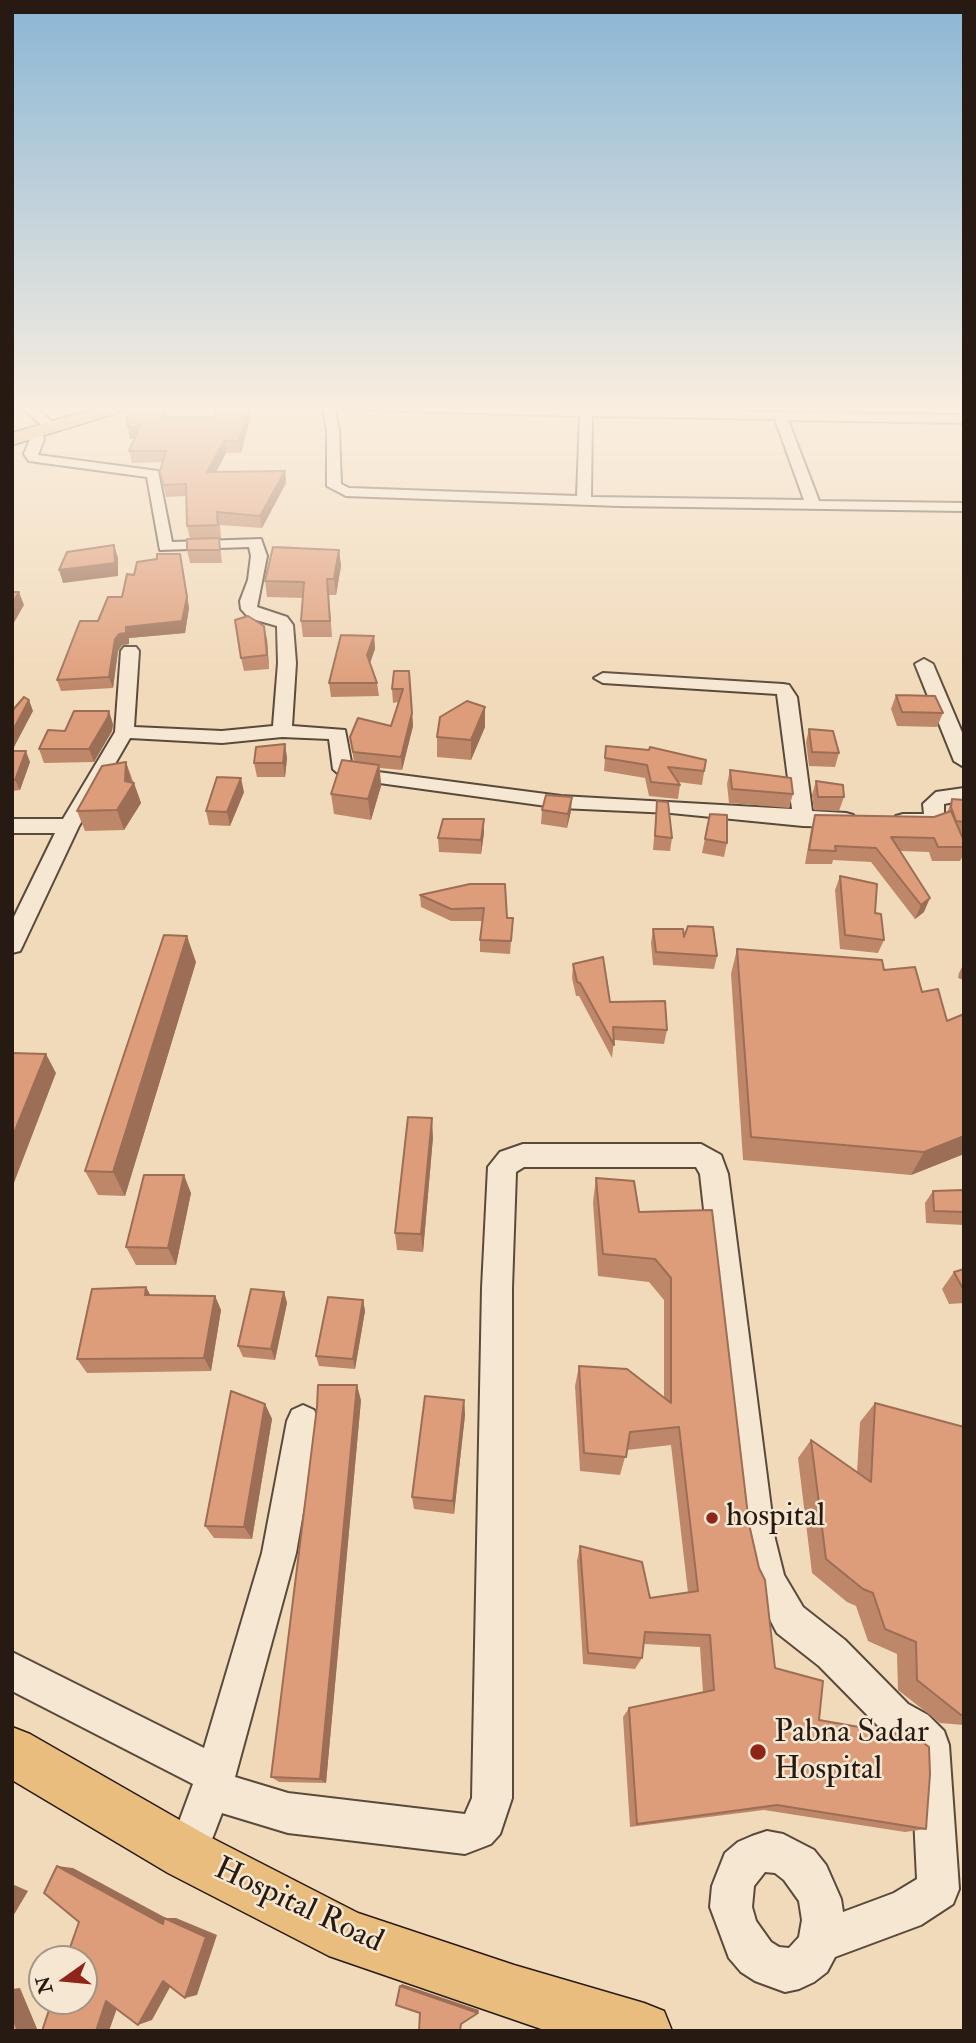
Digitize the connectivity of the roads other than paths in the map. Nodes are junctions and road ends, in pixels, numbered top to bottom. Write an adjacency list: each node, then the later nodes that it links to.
1 (157, 500): 9 (street)
2 (600, 500): 4 (street)
3 (811, 500): 4 (street)
4 (813, 505): 5 (street)
5 (964, 507)
6 (130, 651): 10 (street)
7 (924, 664): 11 (street)
8 (603, 678): 13 (street)
9 (282, 731): 10 (street); 13 (street)
10 (124, 732): 15 (street)
11 (964, 761)
12 (964, 794): 13 (street)
13 (803, 819)
14 (12, 826): 15 (street)
15 (69, 826): 16 (street)
16 (12, 946)
17 (303, 1421): 20 (street)
18 (12, 1671): 20 (street)
19 (12, 1752): 21 (main road, Hospital Road)
20 (214, 1782): 21 (street); 22 (street)
21 (187, 1854): 23 (main road, Hospital Road)
22 (820, 1941)
23 (644, 2031)

